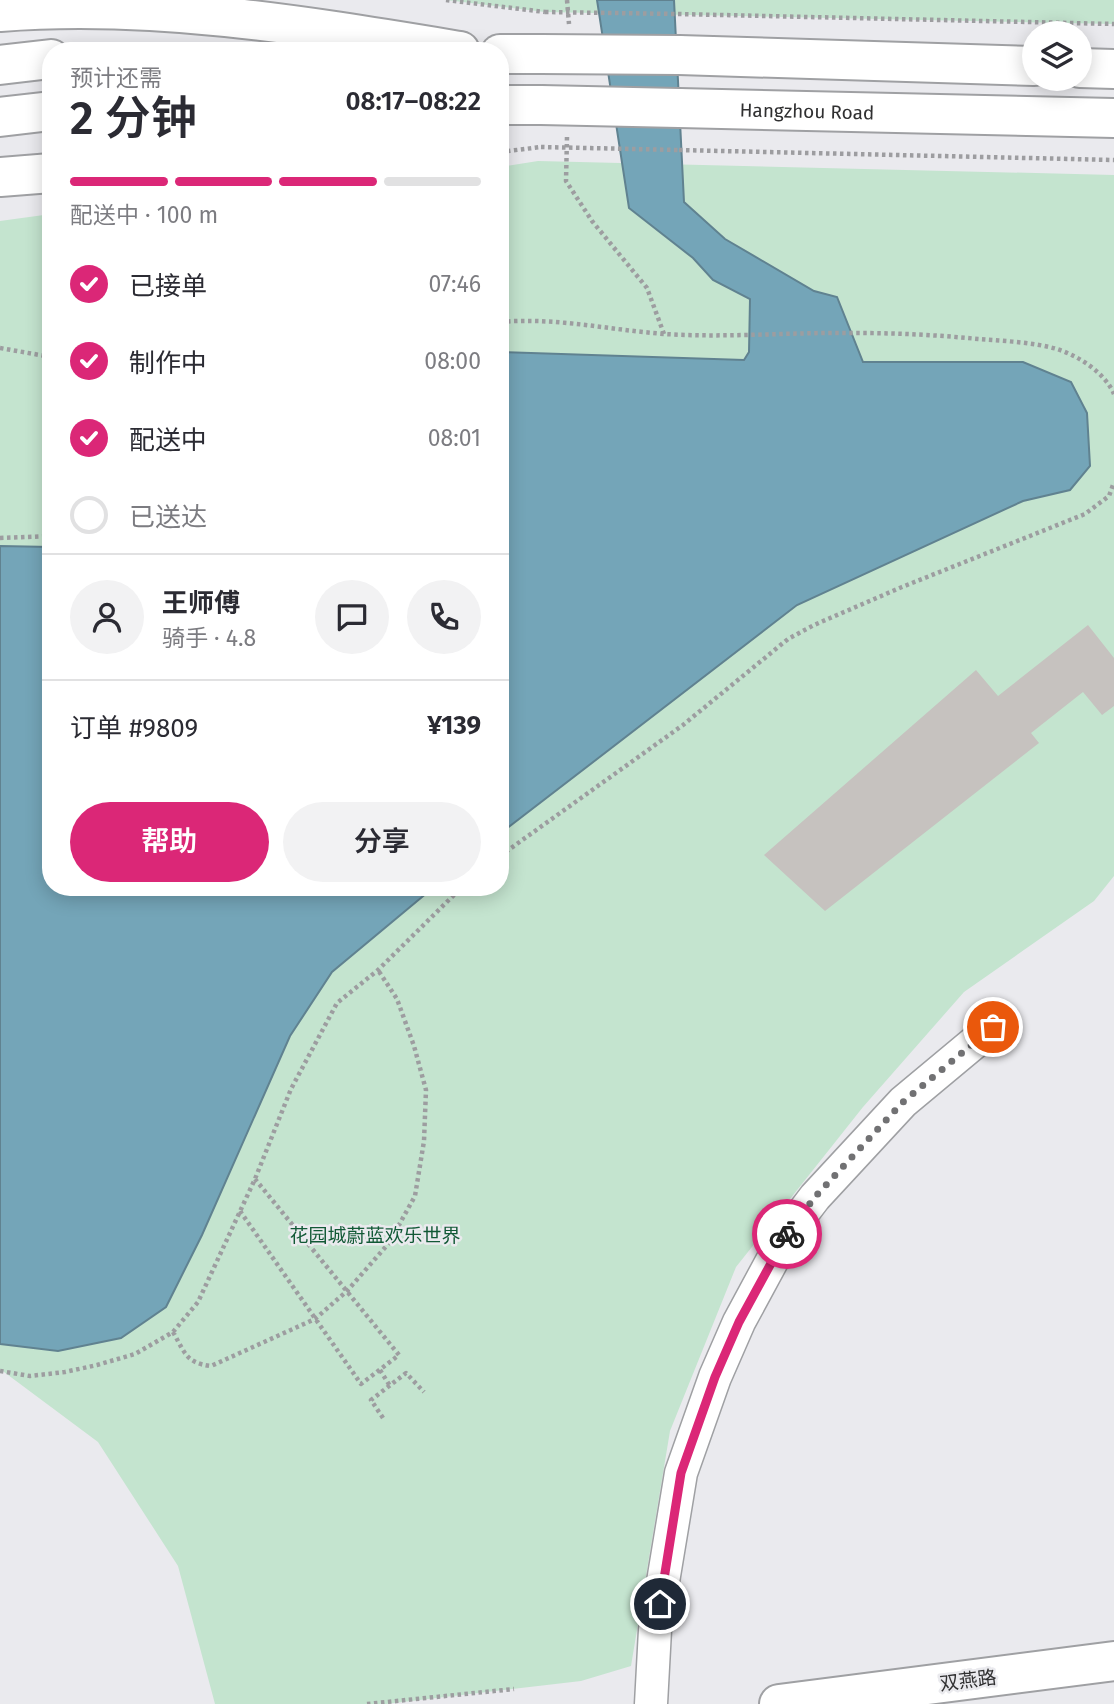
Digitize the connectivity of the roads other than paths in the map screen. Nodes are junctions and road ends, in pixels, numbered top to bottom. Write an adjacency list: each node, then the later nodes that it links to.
1 (0, 12): 2 (main road)
2 (405, 42)
3 (509, 52): 6 (main road, bridge)
4 (42, 60): 5 (main road)
5 (0, 65)
6 (1022, 66)
7 (1092, 68): 8 (main road)
8 (1114, 69)
9 (509, 107): 12 (main road, Hangzhou Road, bridge)
10 (42, 112): 11 (main road)
11 (0, 117)
12 (1114, 118)
13 (42, 174): 14 (main road)
14 (0, 177)
15 (993, 1027): 17 (street)
16 (1114, 1661): 18 (main road, 双燕路)
17 (651, 1704)
18 (779, 1704)

